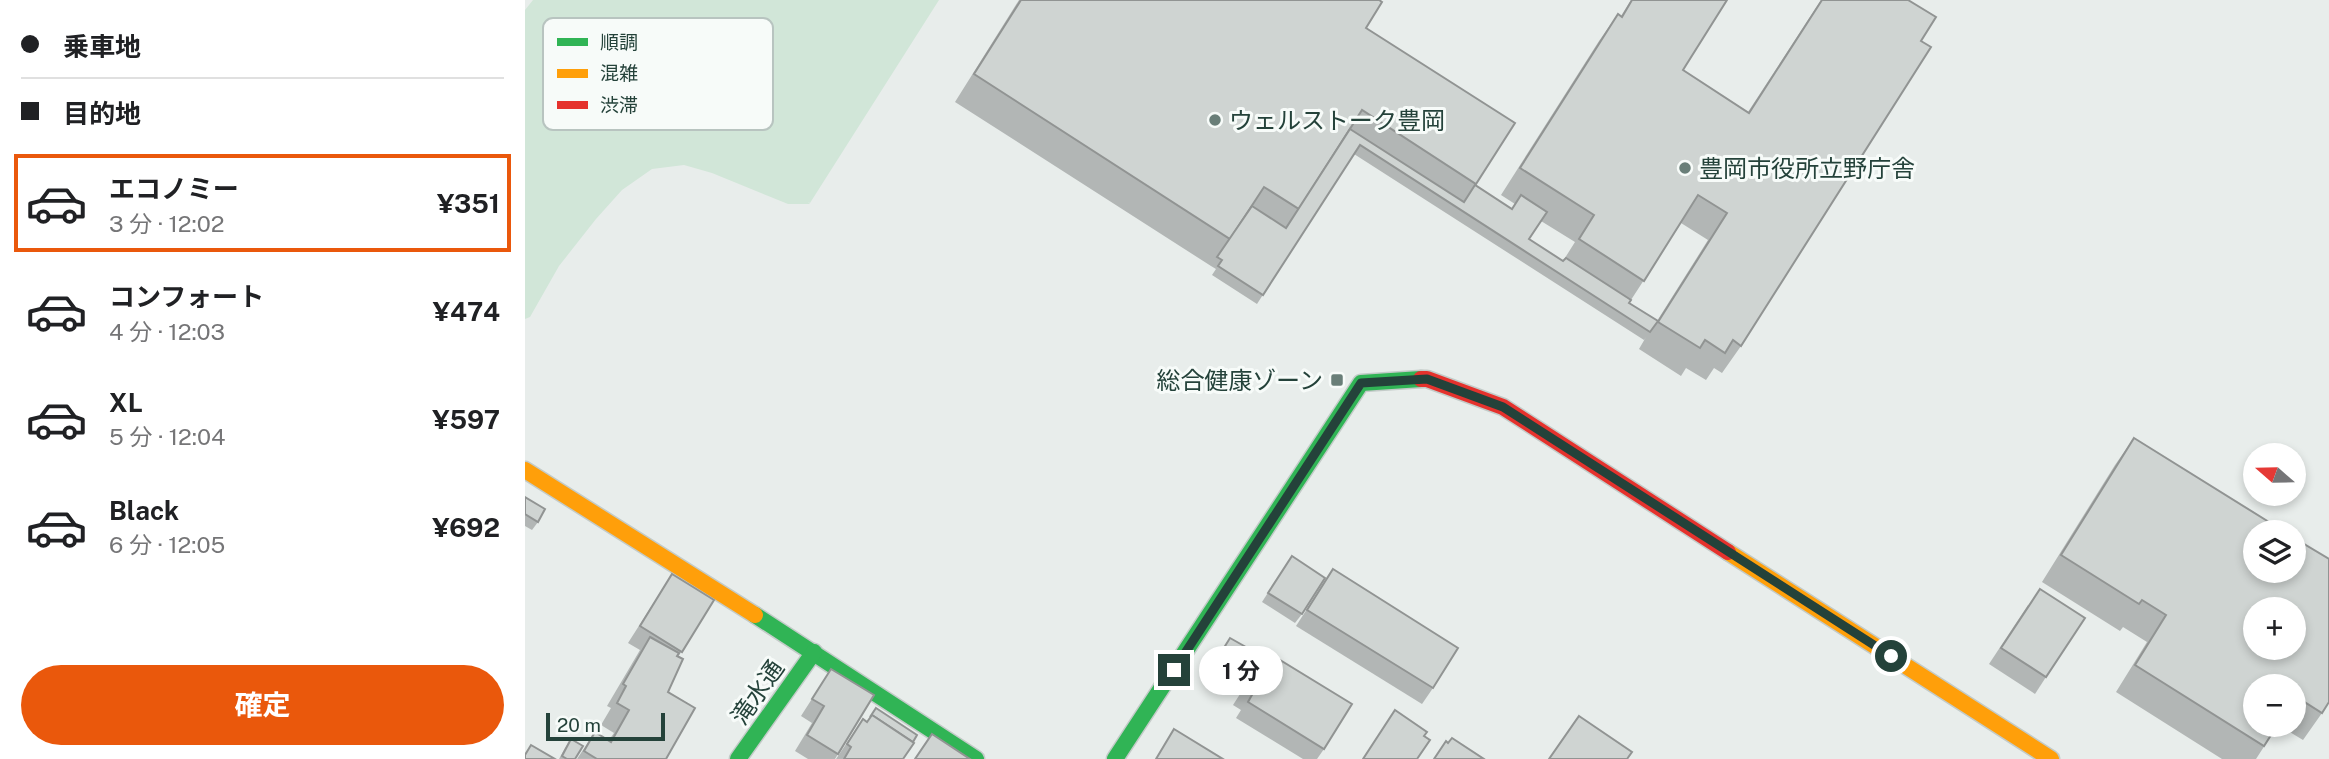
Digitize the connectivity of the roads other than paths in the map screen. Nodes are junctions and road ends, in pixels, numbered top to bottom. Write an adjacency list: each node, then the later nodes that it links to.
1 (525, 470): 2 (street)
2 (814, 652): 3 (street, 滝水通); 4 (street)
3 (738, 759)
4 (976, 759)
5 (1115, 759): 6 (street)
6 (2051, 759)

